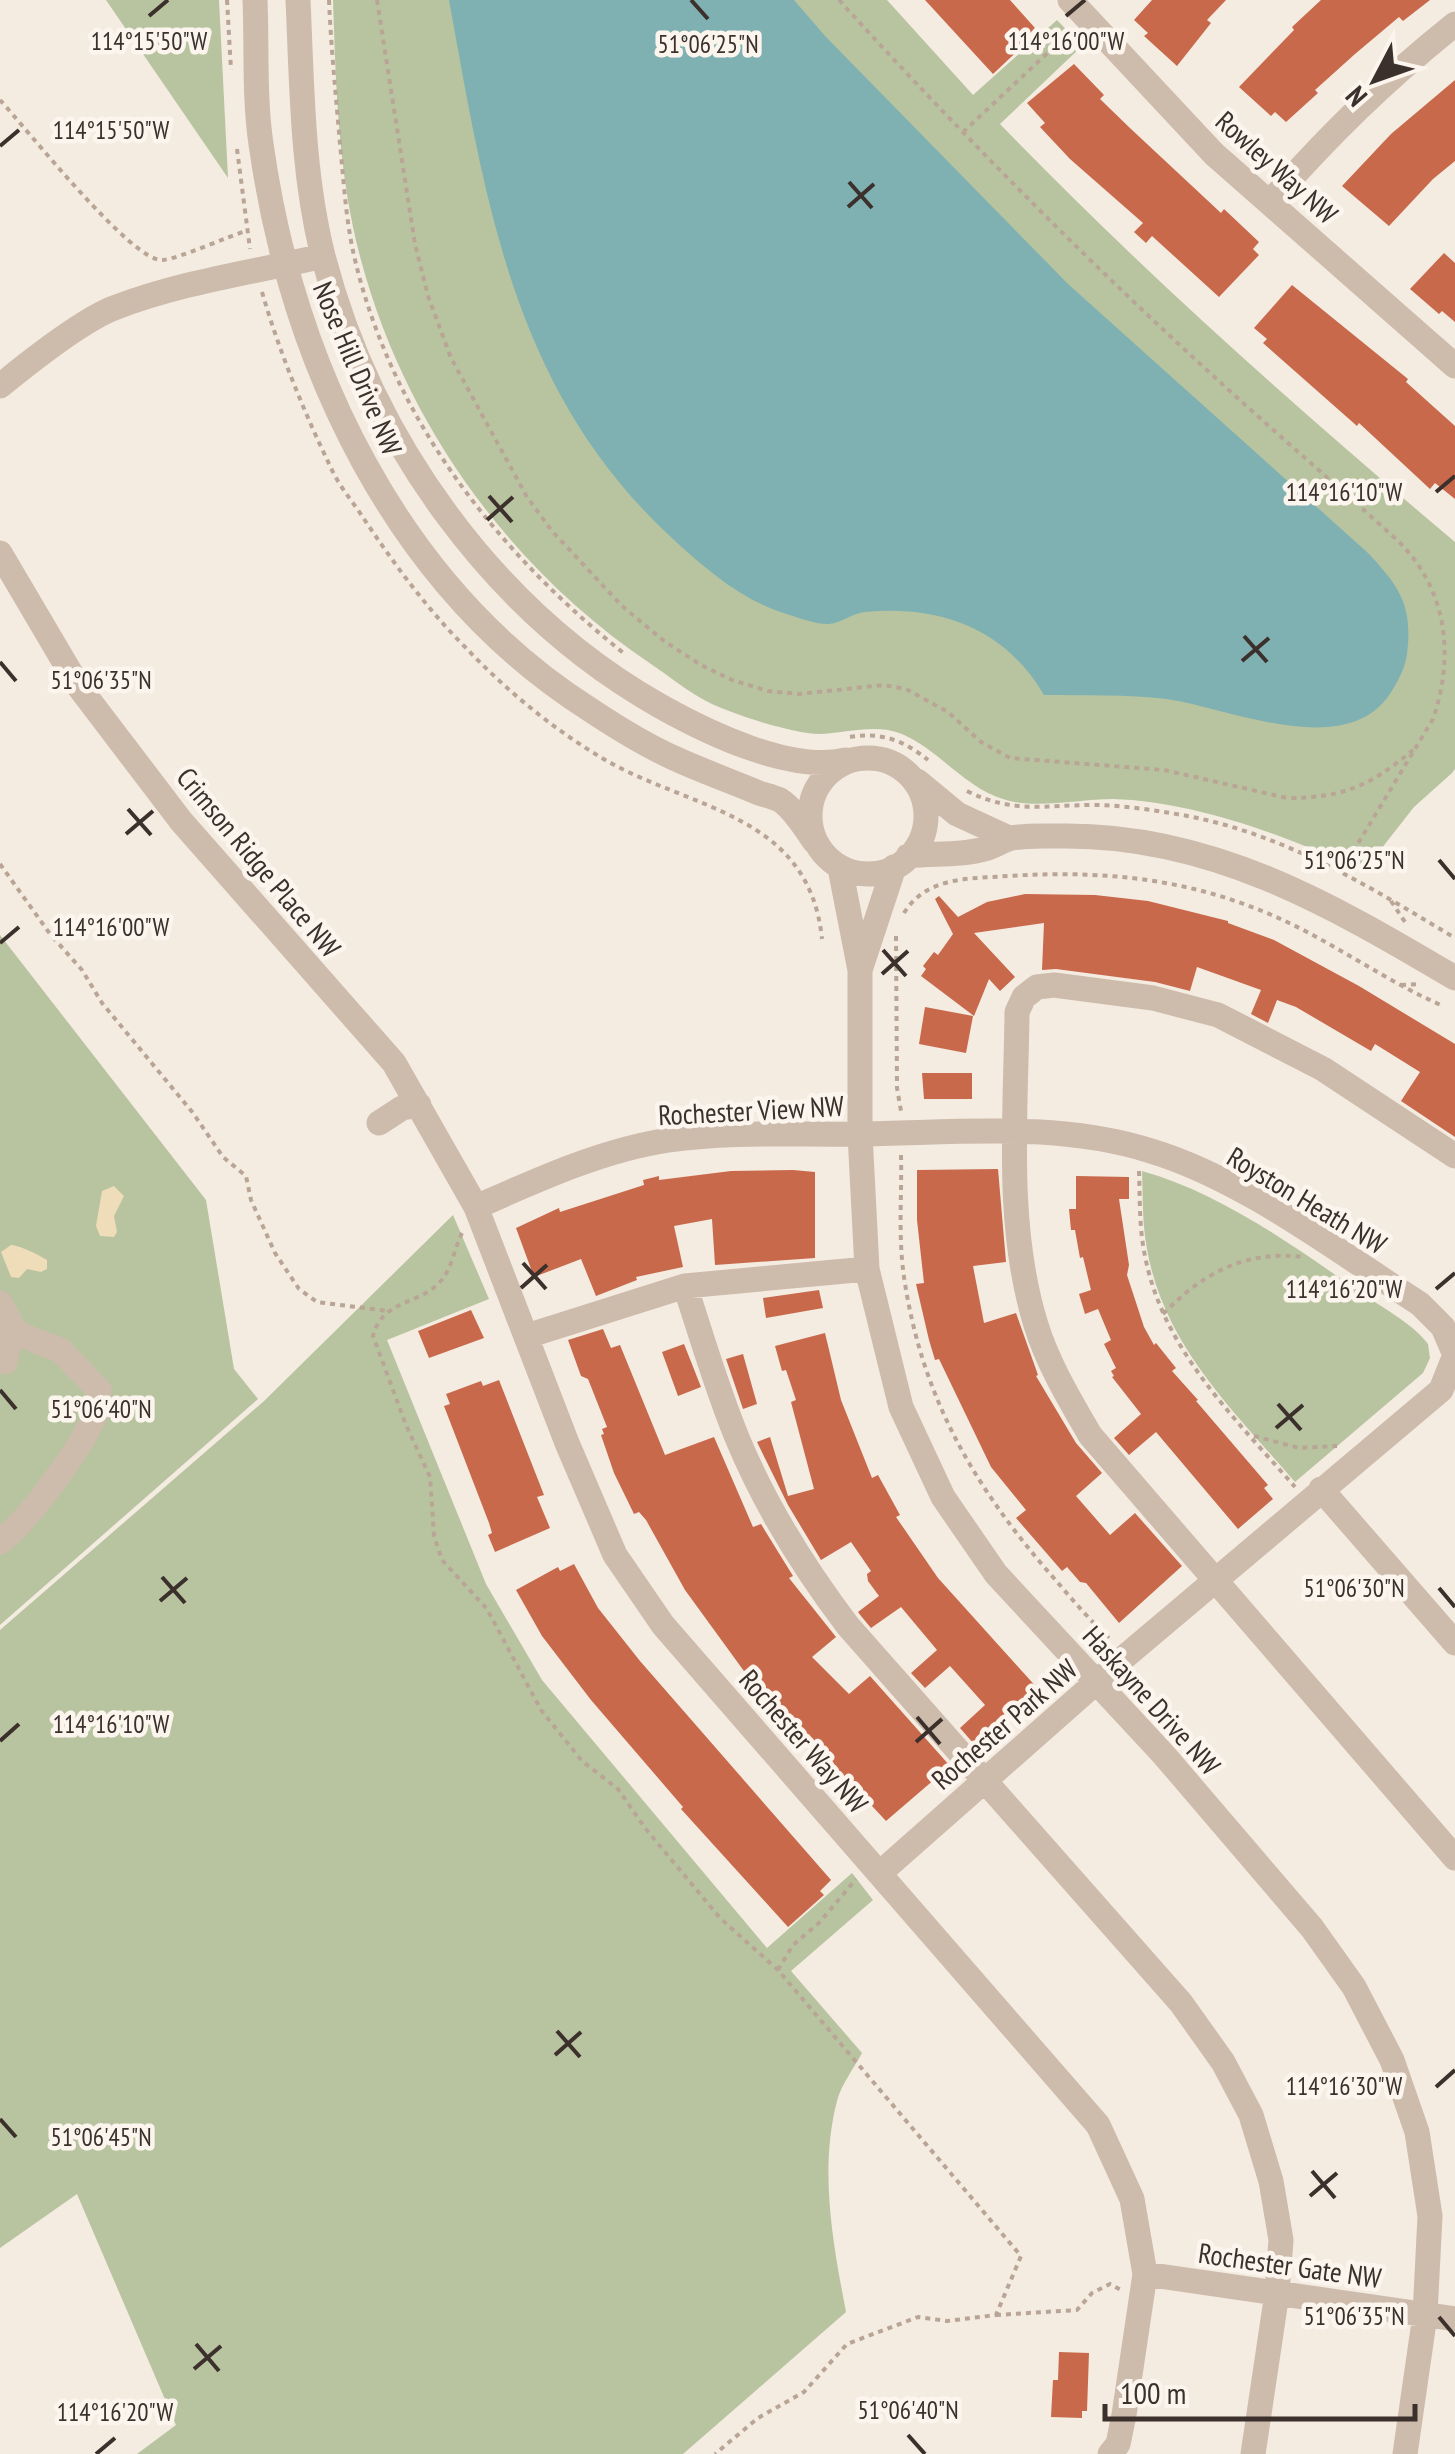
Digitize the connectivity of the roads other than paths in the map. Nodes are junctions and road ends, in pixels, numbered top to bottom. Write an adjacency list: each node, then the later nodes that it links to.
1 (256, 0): 7 (street, Nose Hill Drive NW)
2 (298, 0): 6 (street, Nose Hill Drive NW)
3 (1081, 7): 5 (street, Rowley Way NW)
4 (1455, 24): 5 (street)
5 (1270, 202): 8 (street, Rowley Way NW)
6 (323, 256): 7 (street); 11 (street, Nose Hill Drive NW)
7 (284, 265): 9 (street); 14 (street, Nose Hill Drive NW)
8 (1455, 366)
9 (0, 386)
10 (0, 553): 19 (street, Crimson Ridge Place NW)
11 (845, 749): 12 (street); 14 (street)
12 (910, 776): 13 (street); 15 (street)
13 (1010, 838): 15 (street); 18 (street)
14 (814, 841): 16 (street)
15 (901, 861): 16 (street); 17 (street, Haskayne Drive NW)
16 (840, 868): 17 (street, Haskayne Drive NW)
17 (860, 970): 22 (street, Haskayne Drive NW)
18 (1455, 978)
19 (419, 1104): 20 (street); 24 (street, Crimson Ridge Place NW)
20 (379, 1123)
21 (1016, 1131): 22 (street, Royston Heath NW); 23 (street); 31 (street, Royston Heath NW); 33 (street)
22 (860, 1134): 24 (street, Rochester View NW); 25 (street, Haskayne Drive NW)
23 (1455, 1156)
24 (470, 1218): 29 (street, Rochester Way NW)
25 (867, 1269): 26 (street); 35 (street, Haskayne Drive NW)
26 (684, 1286): 29 (street); 36 (street)
27 (0, 1303): 28 (street)
28 (16, 1332): 30 (street); 32 (street)
29 (527, 1336): 38 (street, Rochester Way NW)
30 (4, 1362)
31 (1308, 1488): 33 (street, Royston Heath NW); 34 (street)
32 (0, 1542)
33 (1214, 1581): 35 (street, Rochester Park NW); 37 (street)
34 (1455, 1643)
35 (1096, 1682): 36 (street, Rochester Park NW); 41 (street, Haskayne Drive NW)
36 (985, 1780): 38 (street, Rochester Park NW); 40 (street)
37 (1455, 1858)
38 (869, 1875): 39 (street, Rochester Way NW)
39 (1146, 2274): 40 (street, Rochester Gate NW); 43 (street, Rochester Way NW)
40 (1277, 2294): 41 (street, Rochester Gate NW); 44 (street)
41 (1425, 2315): 42 (street, Rochester Gate NW); 45 (street, Haskayne Drive NW)
42 (1455, 2319)
43 (1110, 2454)
44 (1254, 2454)
45 (1405, 2454)

